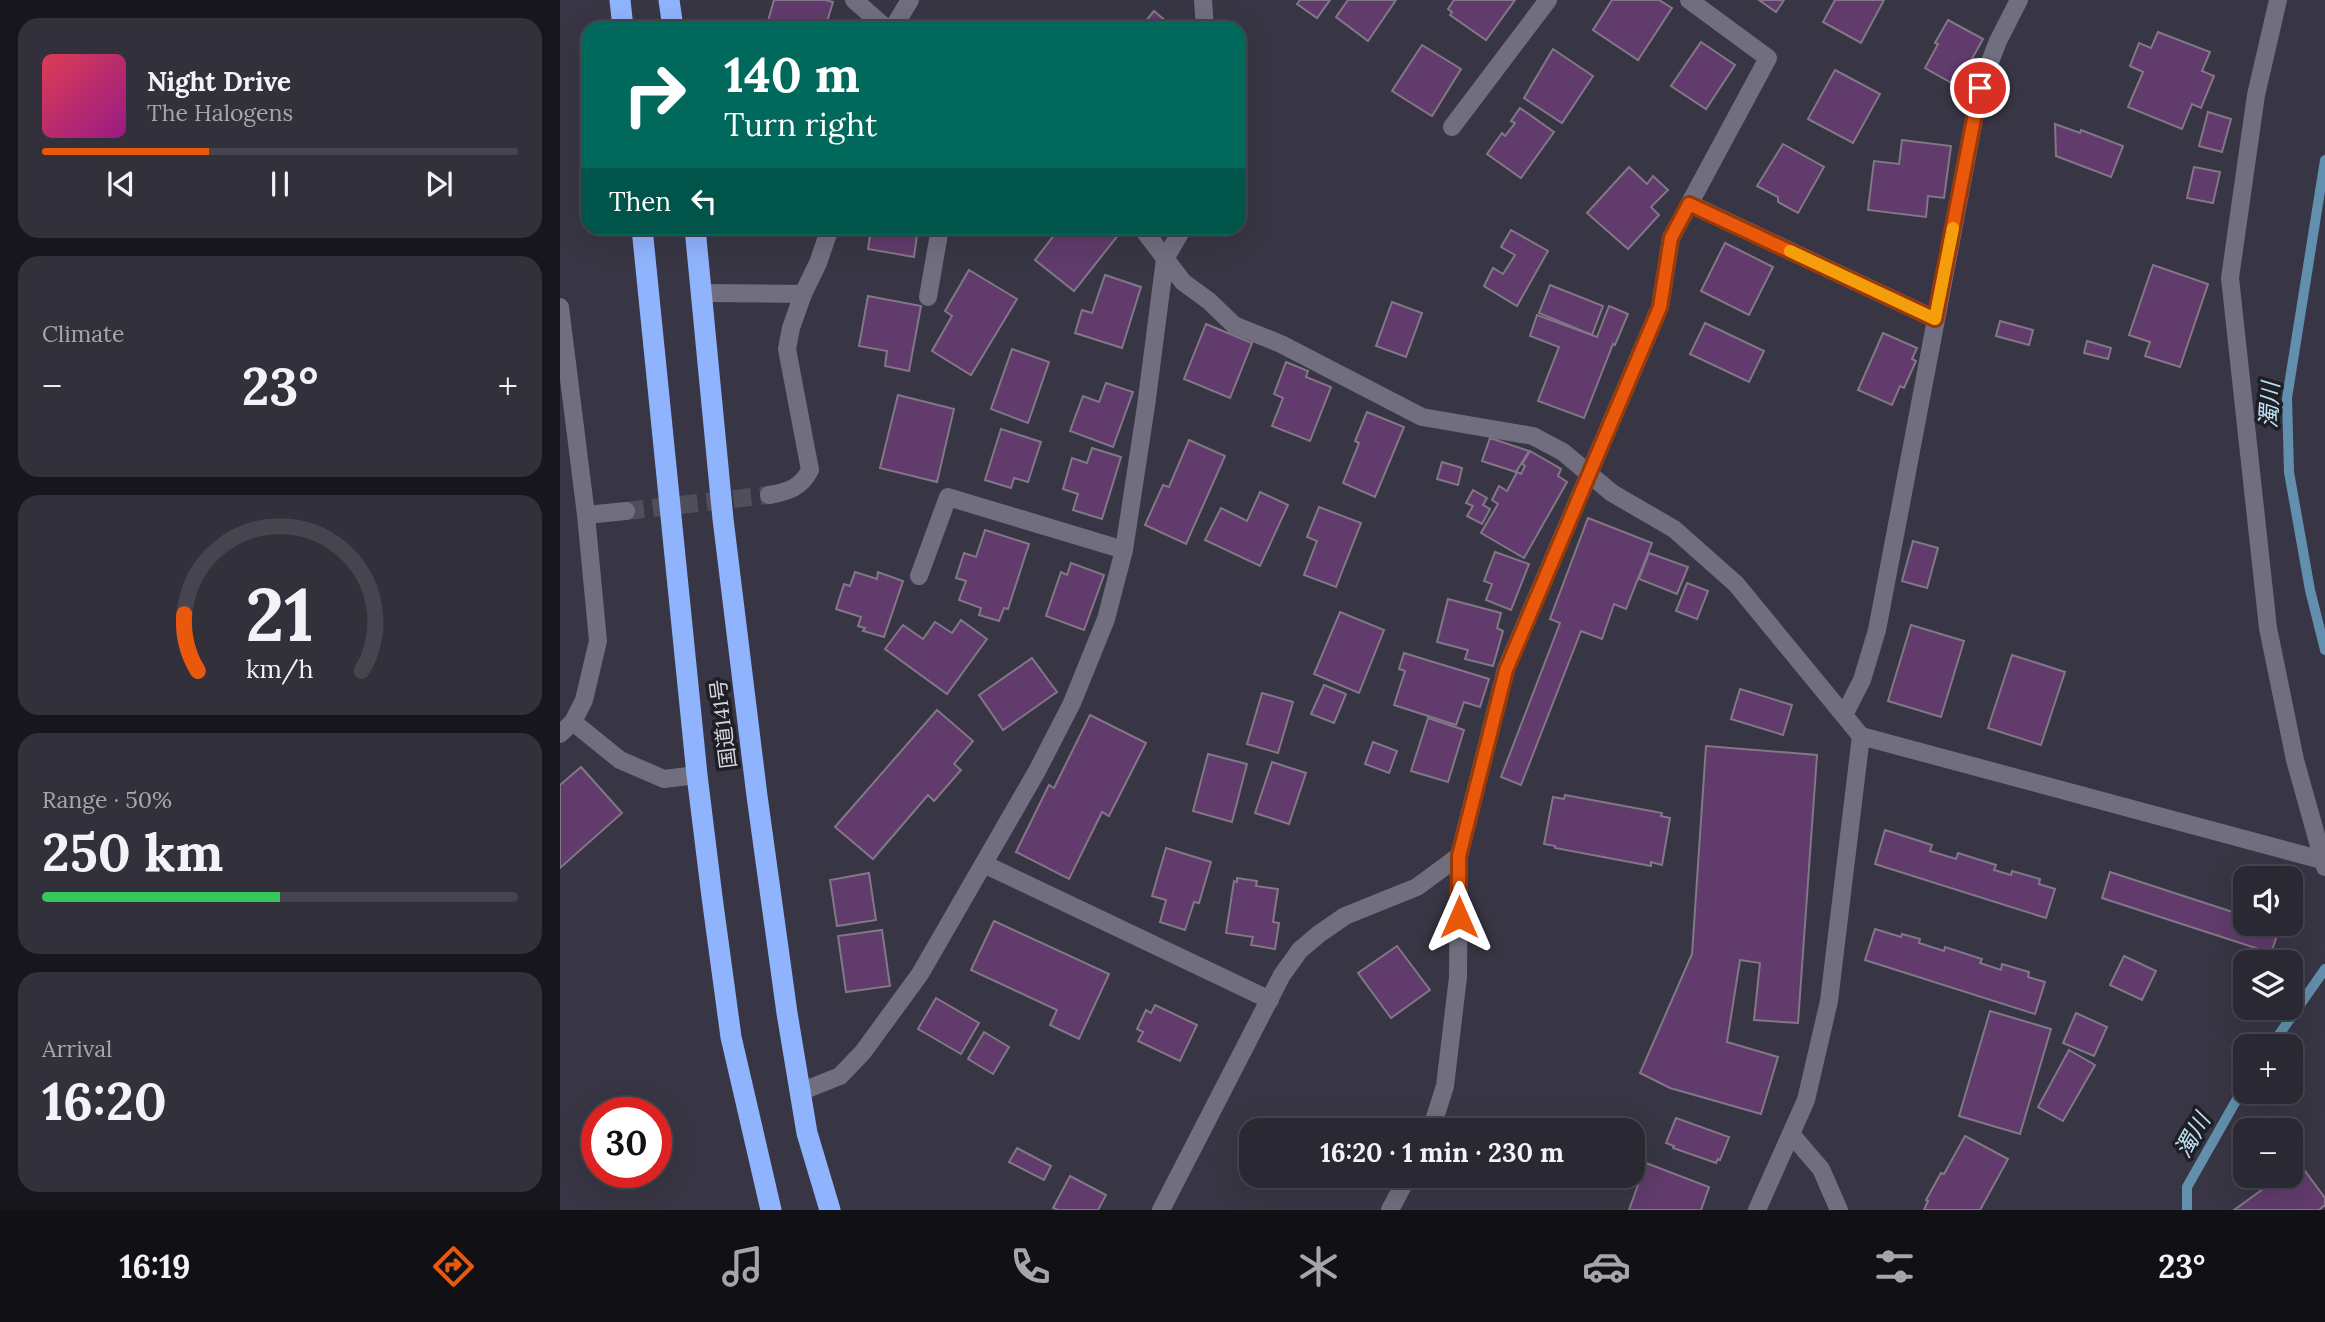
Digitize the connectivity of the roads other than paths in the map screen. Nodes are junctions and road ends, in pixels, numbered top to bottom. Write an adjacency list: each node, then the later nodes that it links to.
1 (620, 0): 10 (highway)
2 (669, 0): 11 (highway)
3 (854, 0): 12 (street)
4 (910, 0): 13 (street)
5 (1203, 0): 14 (street)
6 (1548, 0): 15 (street)
7 (1689, 0): 16 (street)
8 (2019, 0): 28 (street)
9 (2277, 0): 40 (street)
10 (622, 21)
11 (672, 21)
12 (878, 21)
13 (897, 21)
14 (1204, 21)
15 (1452, 128)
16 (1689, 204): 28 (street); 29 (street)
17 (643, 235): 38 (highway, 国道141号)
18 (696, 235): 24 (highway, 国道141号)
19 (828, 235): 25 (street)
20 (939, 235): 26 (street)
21 (1147, 235): 23 (street)
22 (1179, 235): 23 (street)
23 (1165, 259): 29 (street); 33 (street)
24 (703, 293): 25 (street); 43 (highway, 国道141号)
25 (803, 294): 30 (street)
26 (928, 296)
27 (560, 307): 32 (street)
28 (1935, 319): 35 (street)
29 (1590, 475): 35 (street); 39 (street)
30 (769, 495)
31 (626, 511): 32 (street)
32 (586, 514): 36 (street)
33 (1124, 550): 34 (street); 41 (street)
34 (919, 576)
35 (1844, 716): 37 (street)
36 (567, 728): 38 (street)
37 (1861, 736): 40 (street); 45 (street)
38 (697, 775): 47 (highway, 国道141号)
39 (1459, 856): 42 (street); 44 (street)
40 (2323, 863)
41 (984, 864): 42 (street); 43 (street)
42 (1270, 1000): 49 (street)
43 (800, 1091): 48 (highway, 国道141号)
44 (1435, 1118)
45 (1791, 1134): 51 (street); 52 (street)
46 (1402, 1188): 50 (street)
47 (771, 1210)
48 (830, 1210)
49 (1161, 1210)
50 (1390, 1210)
51 (1757, 1210)
52 (1839, 1210)

